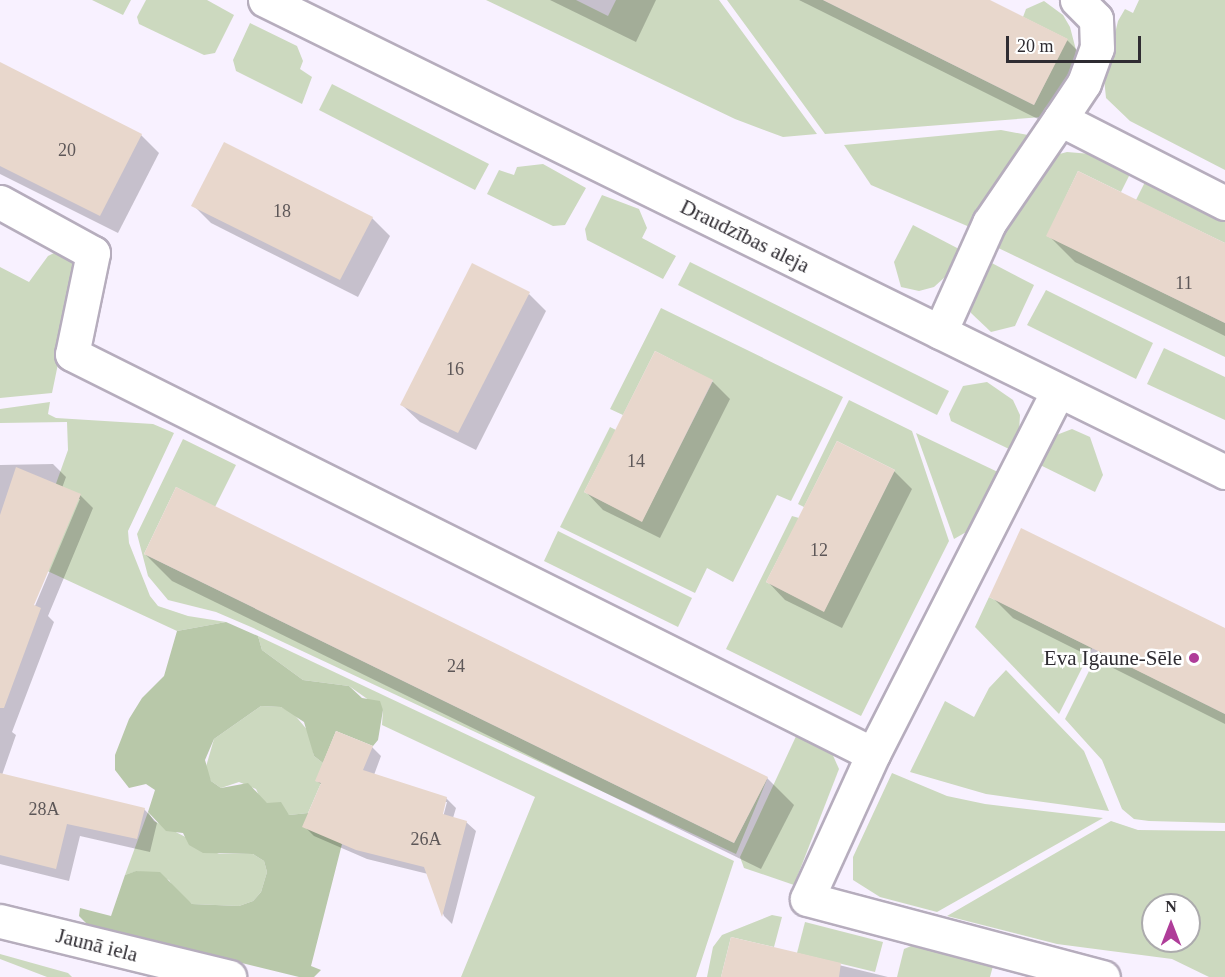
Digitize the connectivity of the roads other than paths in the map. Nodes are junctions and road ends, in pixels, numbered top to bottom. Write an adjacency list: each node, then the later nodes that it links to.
1 (265, 0): 6 (street, Draudzības aleja)
2 (1077, 0): 3 (street)
3 (1060, 119): 5 (street); 6 (street)
4 (0, 202): 9 (street)
5 (1225, 203)
6 (940, 332): 7 (street, Draudzības aleja)
7 (1058, 391): 8 (street, Draudzības aleja); 9 (street)
8 (1225, 472)
9 (873, 754): 12 (street)
10 (0, 921): 11 (street, Jaunā iela)
11 (229, 977)
12 (1103, 977)

